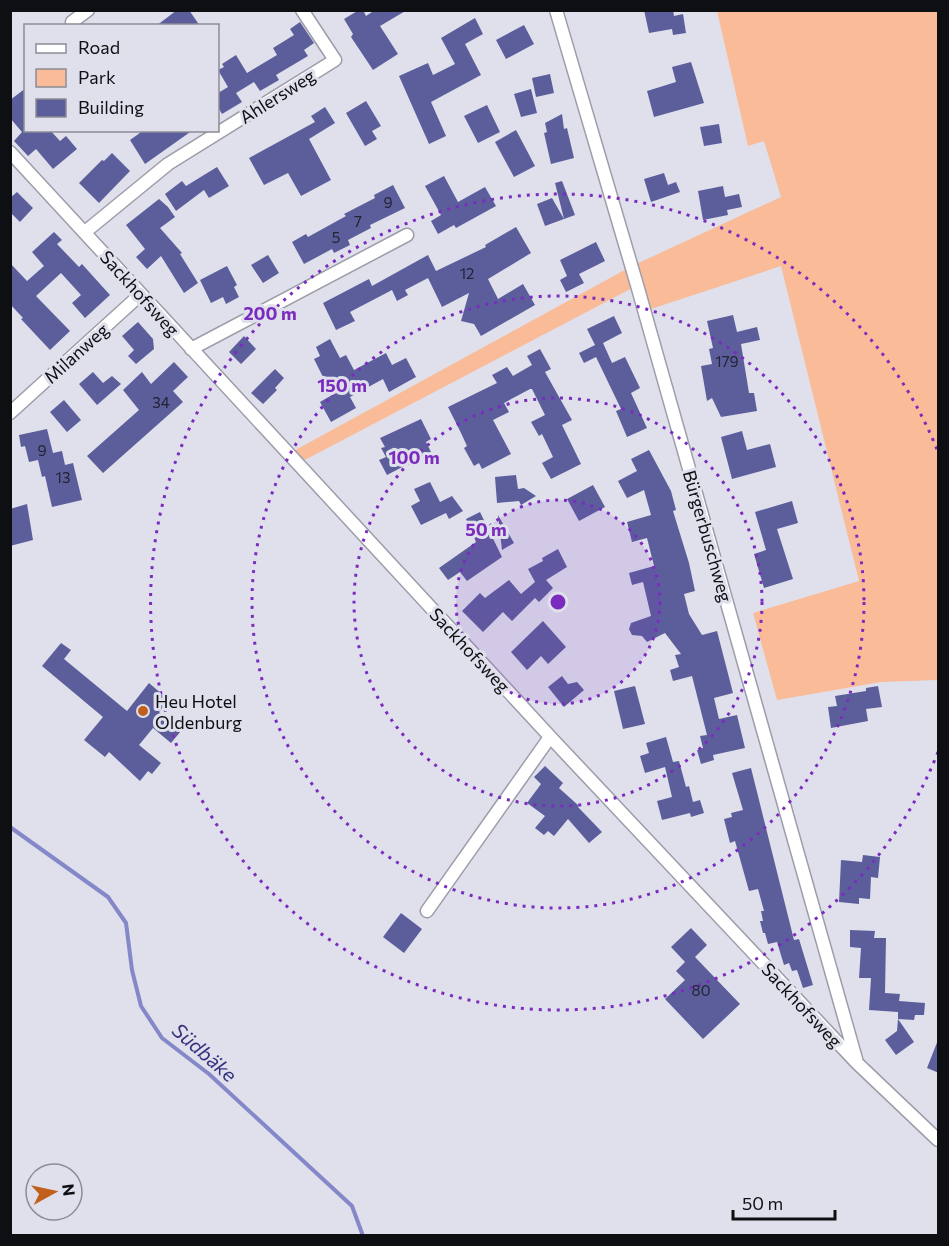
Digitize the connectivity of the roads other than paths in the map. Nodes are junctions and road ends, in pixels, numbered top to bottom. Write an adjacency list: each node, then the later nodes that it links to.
1 (88, 10): 4 (street)
2 (302, 10): 6 (street, Ahlersweg)
3 (556, 10): 13 (street, Bürgerbuschweg)
4 (72, 22)
5 (10, 152): 6 (street, Sackhofsweg)
6 (85, 232): 8 (street, Sackhofsweg)
7 (407, 235): 9 (street)
8 (141, 294): 9 (street, Sackhofsweg); 10 (street, Milanweg)
9 (191, 349): 11 (street, Sackhofsweg)
10 (10, 413)
11 (550, 736): 12 (street); 13 (street, Sackhofsweg)
12 (427, 911)
13 (857, 1063): 14 (street, Sackhofsweg)
14 (939, 1140)

